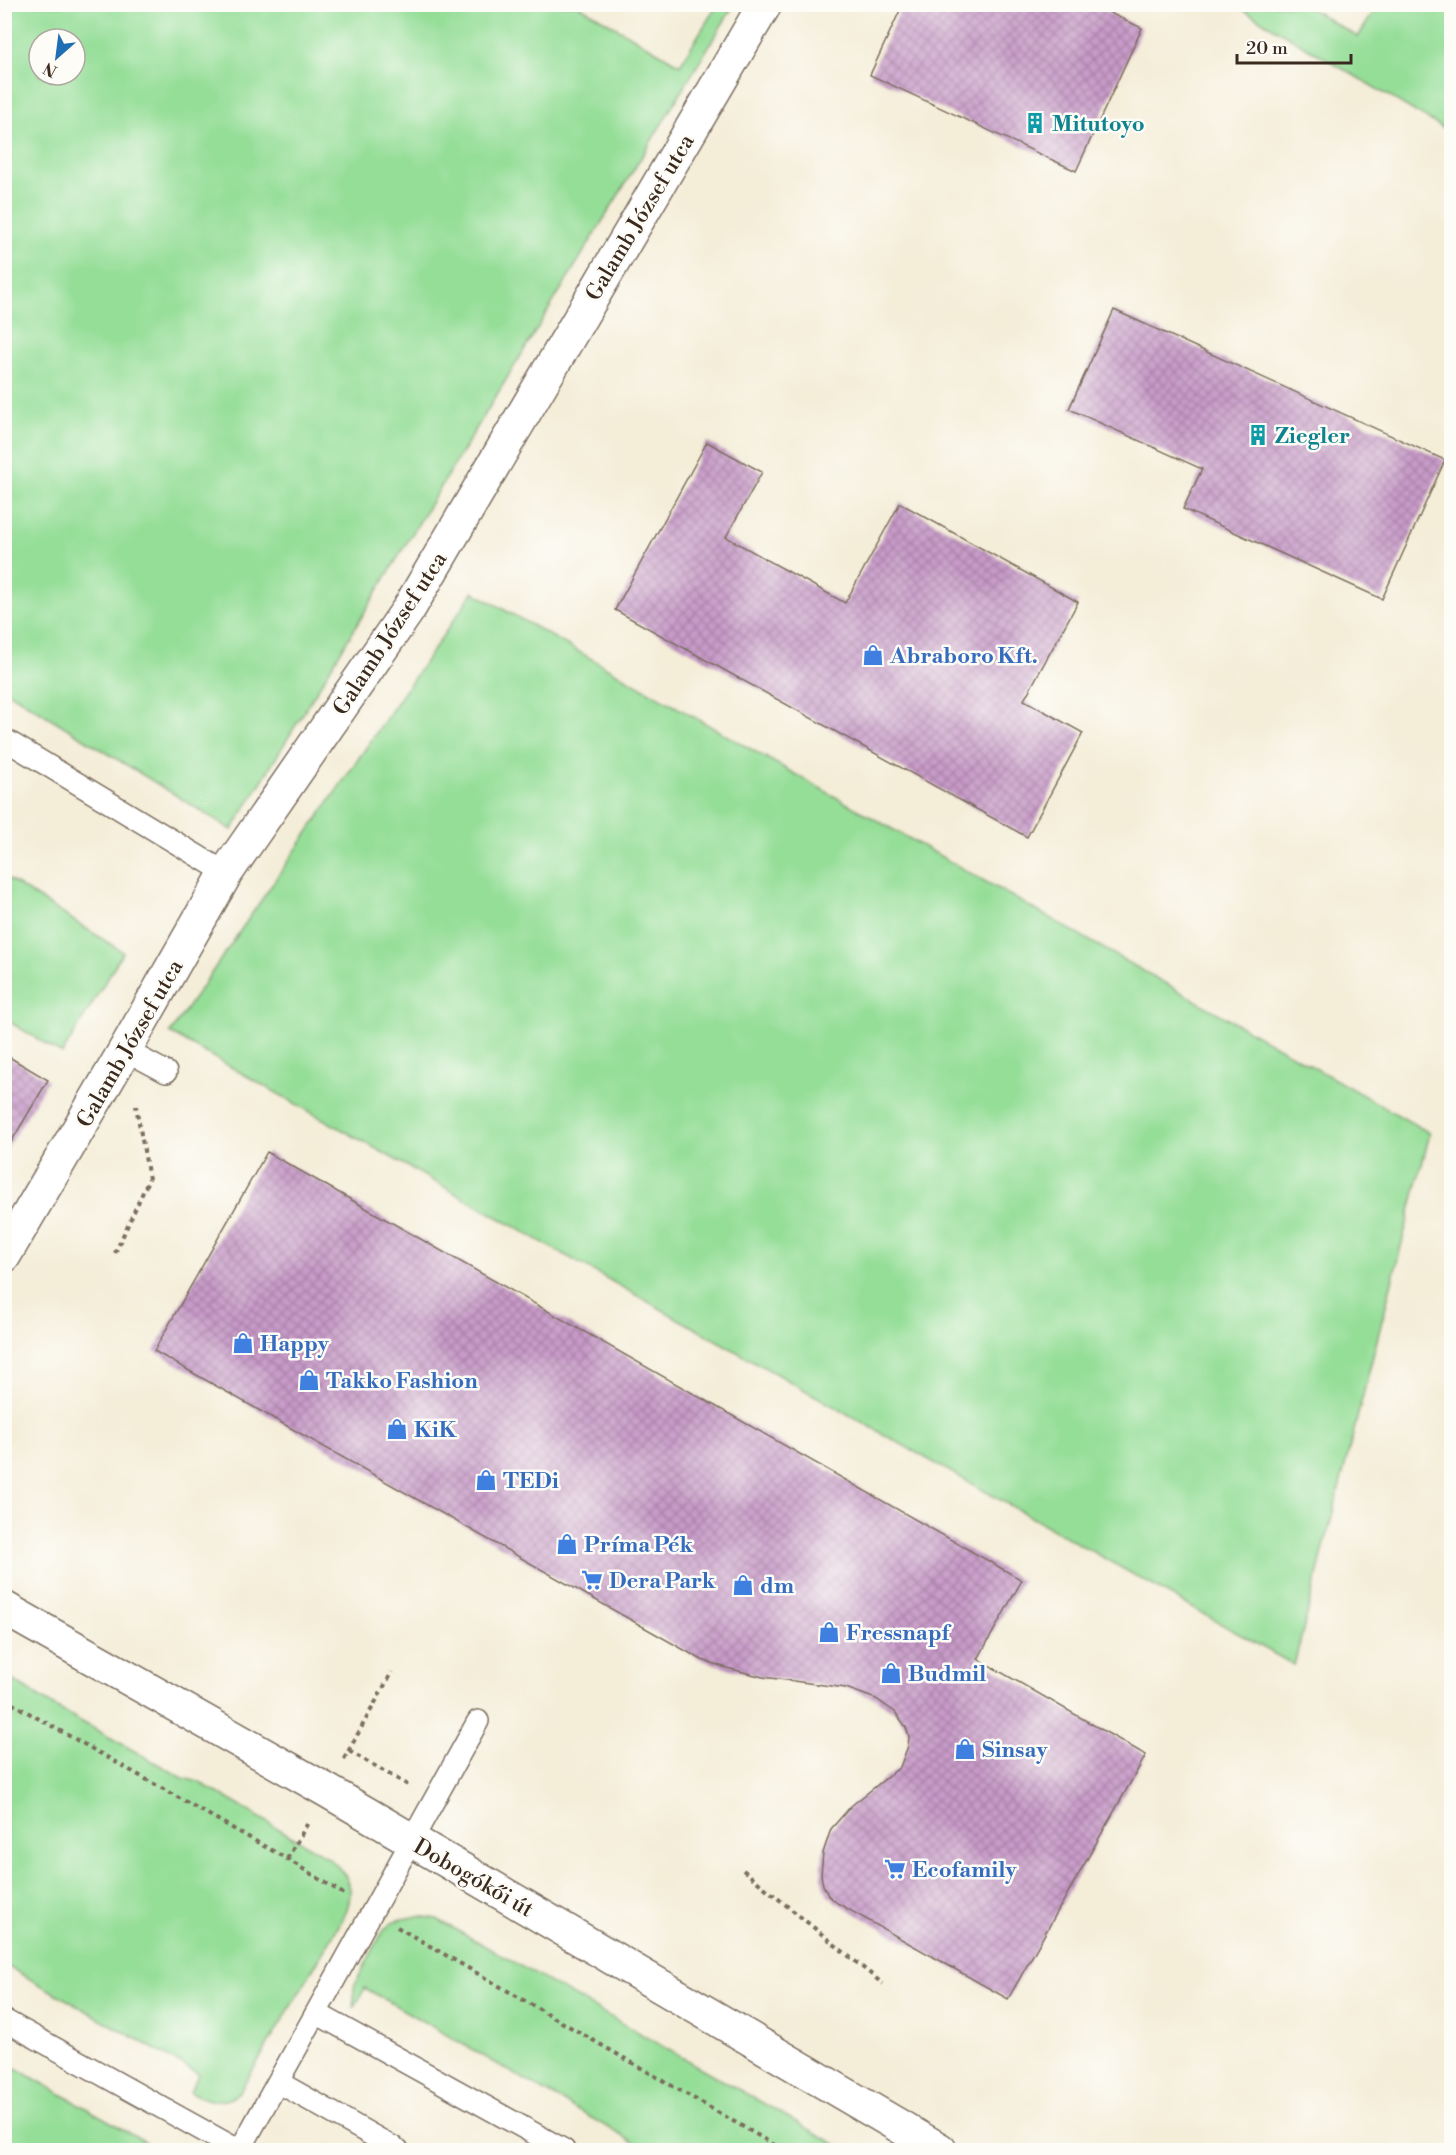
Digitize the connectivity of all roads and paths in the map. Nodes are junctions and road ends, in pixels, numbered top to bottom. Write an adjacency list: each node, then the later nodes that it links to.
1 (765, 4): 3 (street, Galamb József utca)
2 (4, 739): 3 (lane)
3 (226, 873): 4 (street, Galamb József utca)
4 (126, 1050): 5 (lane); 6 (path); 7 (street, Galamb József utca)
5 (166, 1072)
6 (115, 1253)
7 (4, 1256)
8 (4, 1608): 13 (street, Dobogókői út)
9 (392, 1672): 12 (path)
10 (4, 1699): 15 (path)
11 (478, 1721): 12 (lane)
12 (434, 1800): 13 (lane)
13 (412, 1840): 15 (lane); 24 (street, Dobogókői út)
14 (743, 1870): 16 (path)
15 (372, 1912): 17 (lane); 23 (path)
16 (883, 1984)
17 (316, 2013): 19 (lane); 22 (lane)
18 (4, 2020): 20 (lane)
19 (278, 2082): 20 (lane); 21 (lane)
20 (239, 2151)
21 (398, 2151)
22 (564, 2151)
23 (783, 2151)
24 (940, 2151)

